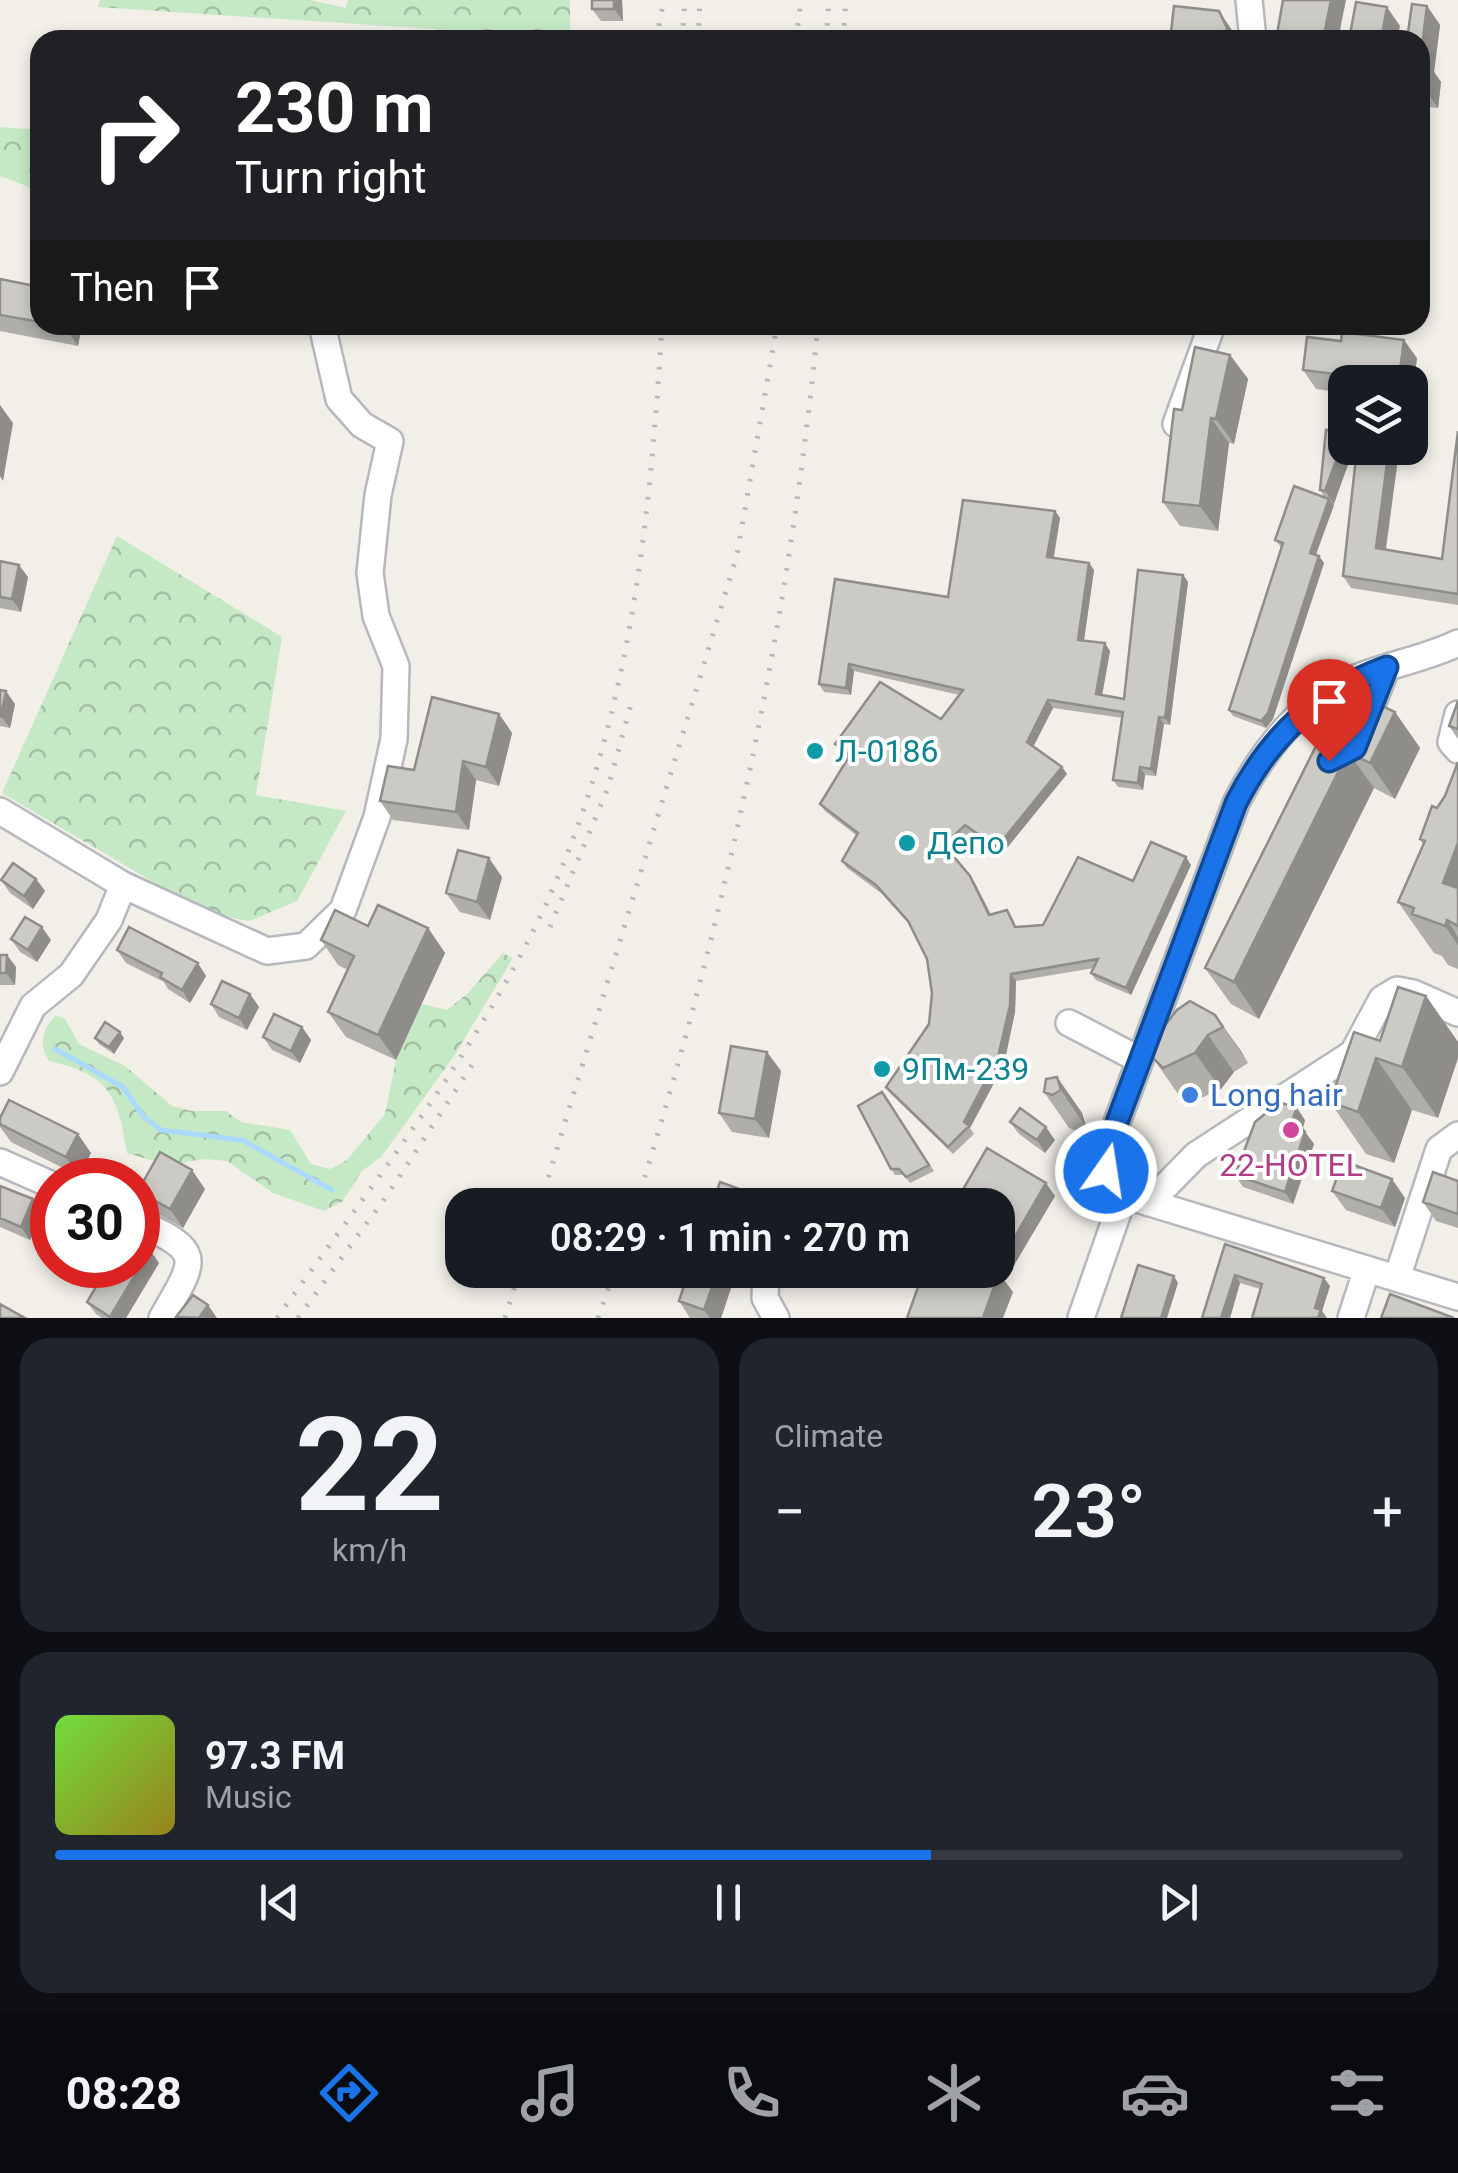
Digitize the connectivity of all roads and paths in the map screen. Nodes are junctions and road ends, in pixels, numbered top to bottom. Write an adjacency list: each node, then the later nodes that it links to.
1 (1249, 0): 2 (street)
2 (1252, 30)
3 (324, 335): 12 (street)
4 (1208, 335): 5 (street)
5 (1176, 424)
6 (1458, 643): 7 (street)
7 (1387, 667): 10 (street); 16 (street)
8 (1458, 714): 9 (street)
9 (1458, 750)
10 (1342, 754)
11 (0, 811): 12 (street)
12 (122, 885): 15 (street)
13 (1458, 1013): 22 (street)
14 (1069, 1022): 16 (street)
15 (8, 1035): 17 (street)
16 (1140, 1060): 21 (street)
17 (0, 1072)
18 (1458, 1136): 25 (street)
19 (0, 1162): 20 (street)
20 (30, 1175)
21 (1124, 1195): 22 (street); 30 (street)
22 (1149, 1202): 24 (street)
23 (160, 1232): 28 (street)
24 (1366, 1269): 25 (street); 31 (street)
25 (1397, 1278): 27 (street)
26 (766, 1288): 29 (street)
27 (1458, 1296)
28 (162, 1318)
29 (776, 1318)
30 (1081, 1318)
31 (1351, 1318)

